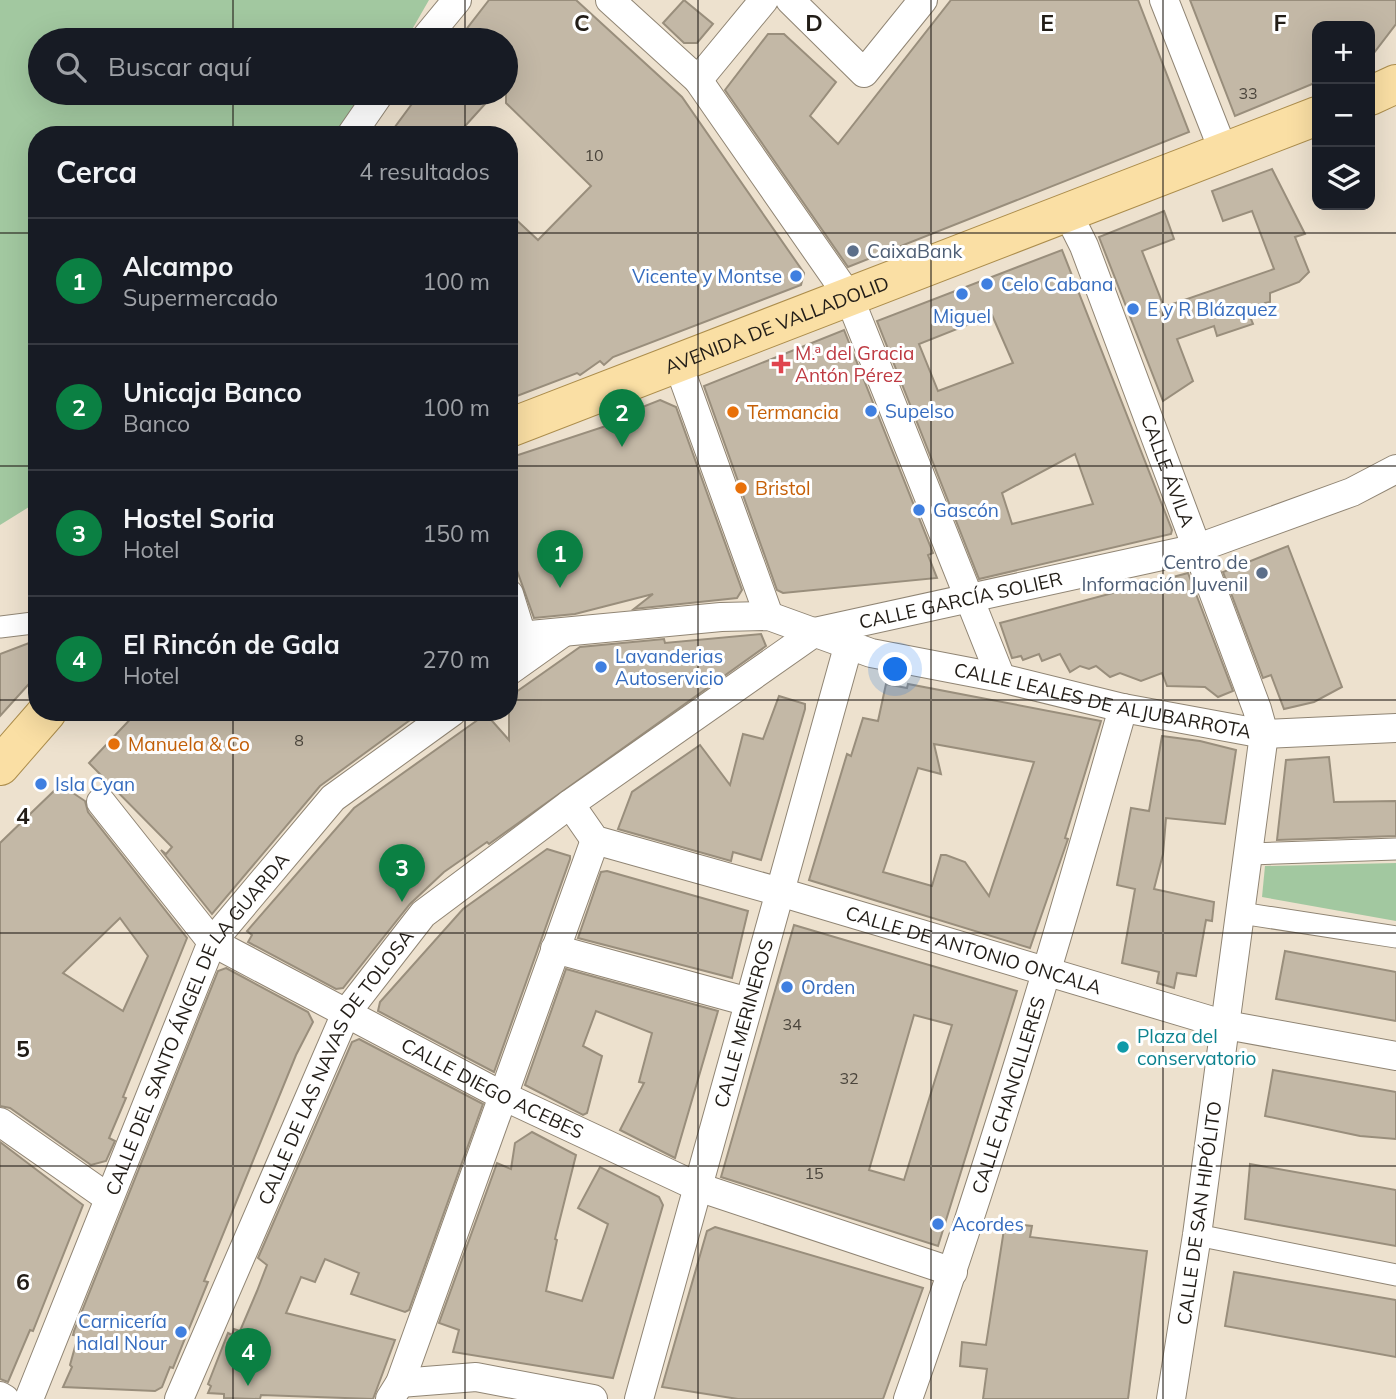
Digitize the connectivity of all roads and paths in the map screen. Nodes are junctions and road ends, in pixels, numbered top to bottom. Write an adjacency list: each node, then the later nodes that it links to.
1 (457, 0): 7 (street)
2 (610, 0): 8 (street)
3 (764, 0): 8 (street)
4 (790, 0): 5 (street)
5 (923, 0)
6 (1164, 0): 12 (street)
7 (434, 28)
8 (698, 80): 14 (street)
9 (372, 105): 11 (street)
10 (1312, 118): 12 (main road, AVENIDA DE VALLADOLID)
11 (357, 126)
12 (1223, 150): 13 (main road, AVENIDA DE VALLADOLID)
13 (1066, 210): 14 (main road, AVENIDA DE VALLADOLID); 18 (street, CALLE ÁVILA)
14 (849, 297): 15 (main road, AVENIDA DE VALLADOLID); 19 (street)
15 (677, 361): 16 (main road, AVENIDA DE VALLADOLID); 20 (street)
16 (518, 424)
17 (1396, 469): 18 (street, CALLE GARCÍA SOLIER)
18 (1198, 548): 19 (street, CALLE GARCÍA SOLIER); 33 (street, CALLE ÁVILA)
19 (970, 599): 23 (street, CALLE GARCÍA SOLIER); 28 (street)
20 (769, 617): 23 (street); 24 (street)
21 (28, 624): 22 (street)
22 (0, 627)
23 (815, 632): 26 (street, CALLE LEALES DE ALJUBARROTA); 36 (street, CALLE DE LAS NAVAS DE TOLOSA)
24 (562, 633): 25 (street); 27 (street)
25 (518, 637)
26 (848, 647): 28 (street, CALLE LEALES DE ALJUBARROTA); 40 (street, CALLE MERINEROS)
27 (518, 665)
28 (1001, 678): 29 (street, CALLE LEALES DE ALJUBARROTA)
29 (1123, 708): 33 (street, CALLE LEALES DE ALJUBARROTA); 45 (street, CALLE CHANCILLERES)
30 (39, 721): 34 (main road)
31 (440, 721): 43 (street, CALLE DEL SANTO ÁNGEL DE LA GUARDA)
32 (1396, 728): 33 (street, CALLE LEALES DE ALJUBARROTA)
33 (1264, 734): 39 (street, CALLE DE SAN HIPÓLITO)
34 (0, 766)
35 (101, 802): 43 (street, CALLE DIEGO ACEBES)
36 (570, 804): 37 (street); 47 (street, CALLE DE LAS NAVAS DE TOLOSA)
37 (595, 840): 40 (street, CALLE DE ANTONIO ONCALA); 44 (street)
38 (1396, 849): 39 (street)
39 (1251, 854): 41 (street, CALLE DE SAN HIPÓLITO)
40 (780, 892): 45 (street, CALLE DE ANTONIO ONCALA); 46 (street, CALLE MERINEROS)
41 (1241, 913): 42 (street); 48 (street, CALLE DE SAN HIPÓLITO)
42 (1396, 937)
43 (212, 942): 47 (street, CALLE DIEGO ACEBES); 53 (street, CALLE DEL SANTO ÁNGEL DE LA GUARDA)
44 (555, 949): 46 (street); 50 (street)
45 (1048, 974): 48 (street, CALLE DE ANTONIO ONCALA); 55 (street, CALLE CHANCILLERES)
46 (749, 1002): 52 (street, CALLE MERINEROS)
47 (346, 1013): 50 (street, CALLE DIEGO ACEBES); 61 (street, CALLE DE LAS NAVAS DE TOLOSA)
48 (1226, 1025): 49 (street, CALLE DE ANTONIO ONCALA); 54 (street, CALLE DE SAN HIPÓLITO)
49 (1396, 1056)
50 (501, 1094): 52 (street, CALLE DIEGO ACEBES); 57 (street)
51 (0, 1122): 53 (street)
52 (698, 1187): 55 (street, CALLE DIEGO ACEBES); 63 (street, CALLE MERINEROS)
53 (107, 1198): 60 (street, CALLE DEL SANTO ÁNGEL DE LA GUARDA)
54 (1197, 1236): 56 (street); 65 (street, CALLE DE SAN HIPÓLITO)
55 (953, 1272): 64 (street, CALLE CHANCILLERES)
56 (1396, 1275)
57 (395, 1391): 62 (street)
58 (0, 1396): 59 (street)
59 (5, 1399)
60 (29, 1399)
61 (179, 1399)
62 (593, 1399)
63 (639, 1399)
64 (908, 1399)
65 (1171, 1399)

